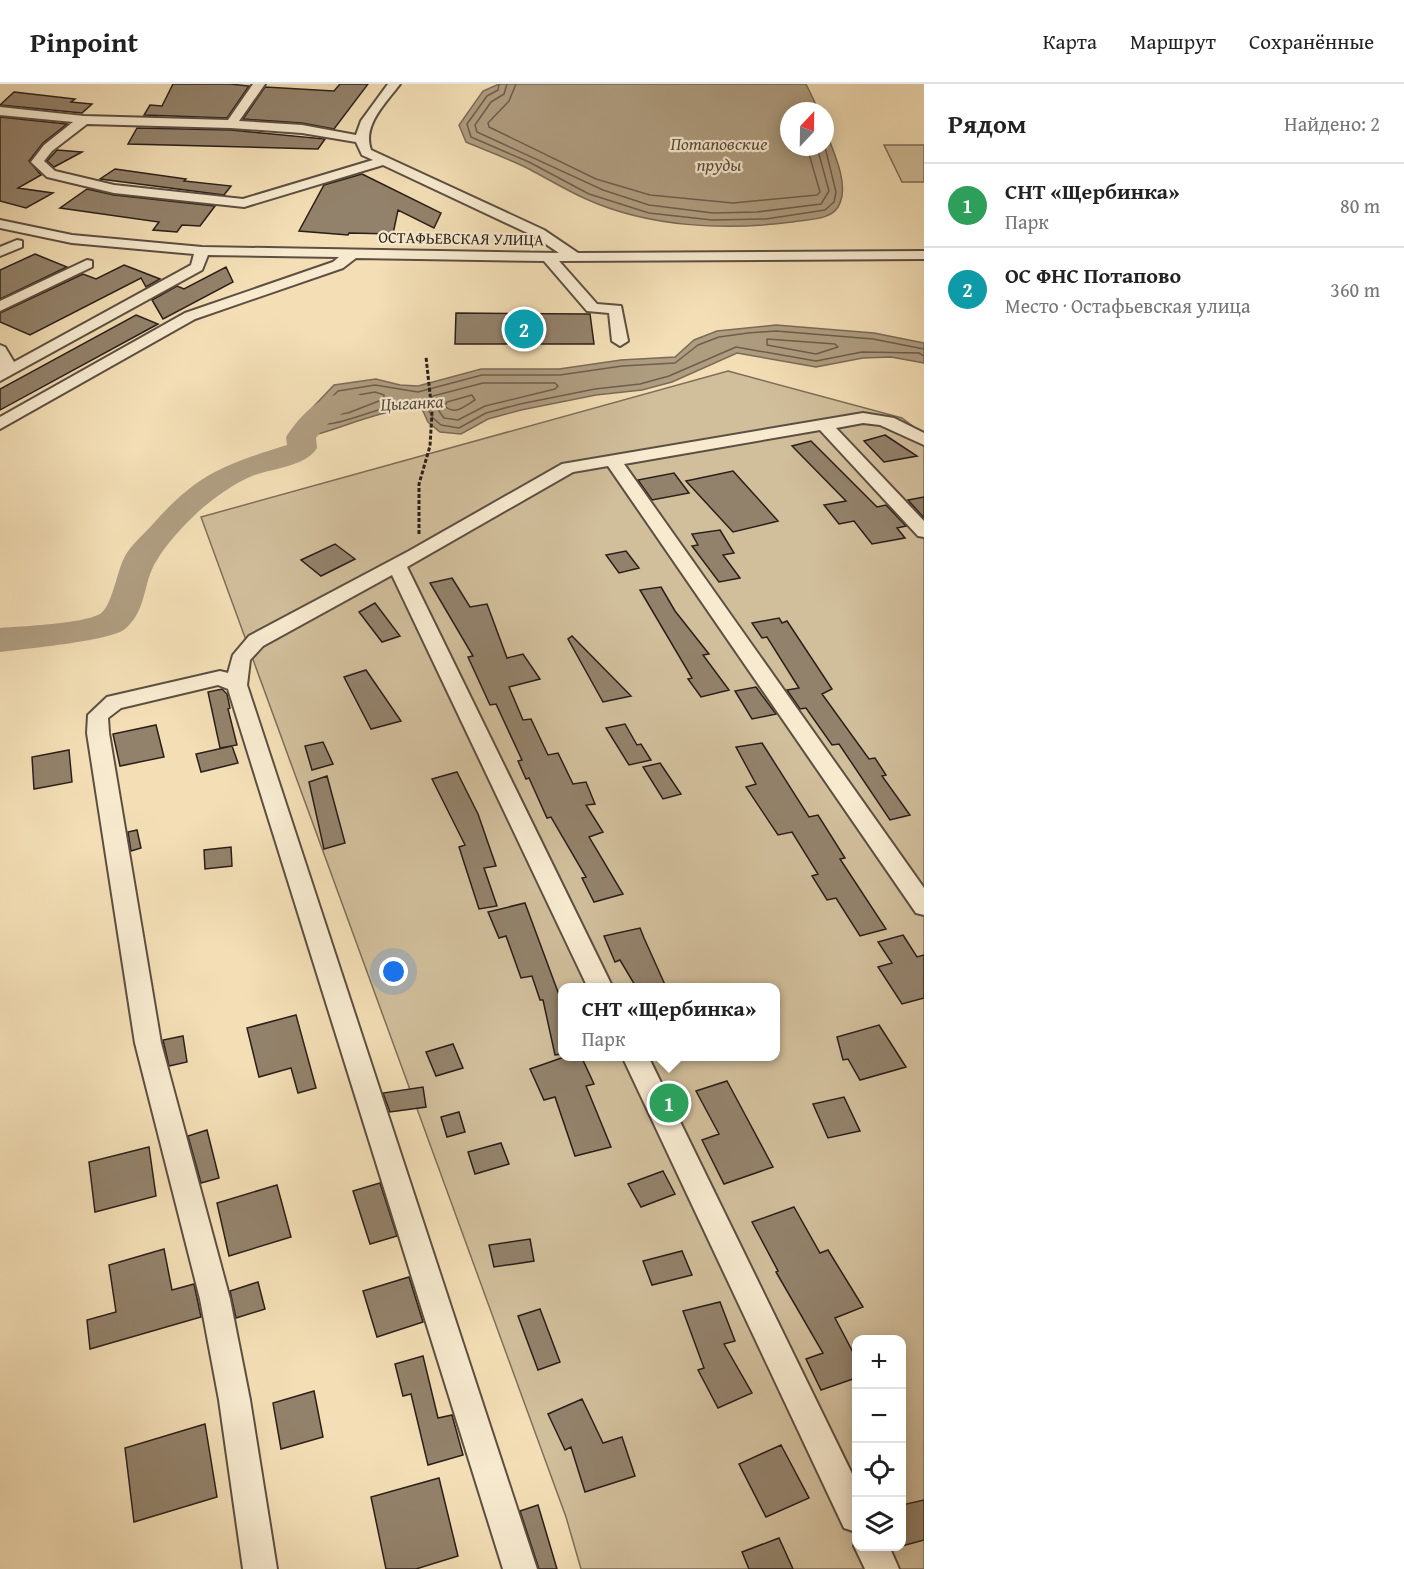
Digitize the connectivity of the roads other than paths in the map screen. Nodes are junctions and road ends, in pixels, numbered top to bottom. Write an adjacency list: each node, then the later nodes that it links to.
1 (259, 84): 5 (street)
2 (394, 84): 6 (street)
3 (0, 111): 4 (street)
4 (84, 120): 5 (street); 7 (street)
5 (231, 124): 6 (street)
6 (361, 139): 7 (street)
7 (382, 161): 15 (street)
8 (0, 224): 10 (street, ОСТАФЬЕВСКАЯ УЛИЦА)
9 (17, 244): 11 (street)
10 (202, 251): 12 (street, ОСТАФЬЕВСКАЯ УЛИЦА); 20 (street)
11 (0, 252)
12 (351, 255): 14 (street, ОСТАФЬЕВСКАЯ УЛИЦА); 21 (street)
13 (924, 255): 15 (street, ОСТАФЬЕВСКАЯ УЛИЦА)
14 (548, 257): 15 (street, ОСТАФЬЕВСКАЯ УЛИЦА); 18 (street)
15 (575, 257)
16 (87, 264): 17 (street)
17 (0, 308)
18 (620, 341)
19 (0, 350): 20 (street)
20 (5, 373)
21 (0, 424)
22 (824, 424): 23 (street); 24 (street); 25 (street)
23 (924, 440)
24 (612, 459): 26 (street); 28 (street)
25 (924, 532)
26 (407, 561): 27 (street); 29 (street)
27 (237, 685): 33 (street); 34 (street)
28 (924, 906)
29 (599, 983)
30 (637, 1061): 31 (street)
31 (852, 1508)
32 (874, 1551): 35 (street)
33 (260, 1569)
34 (520, 1569)
35 (882, 1569)

